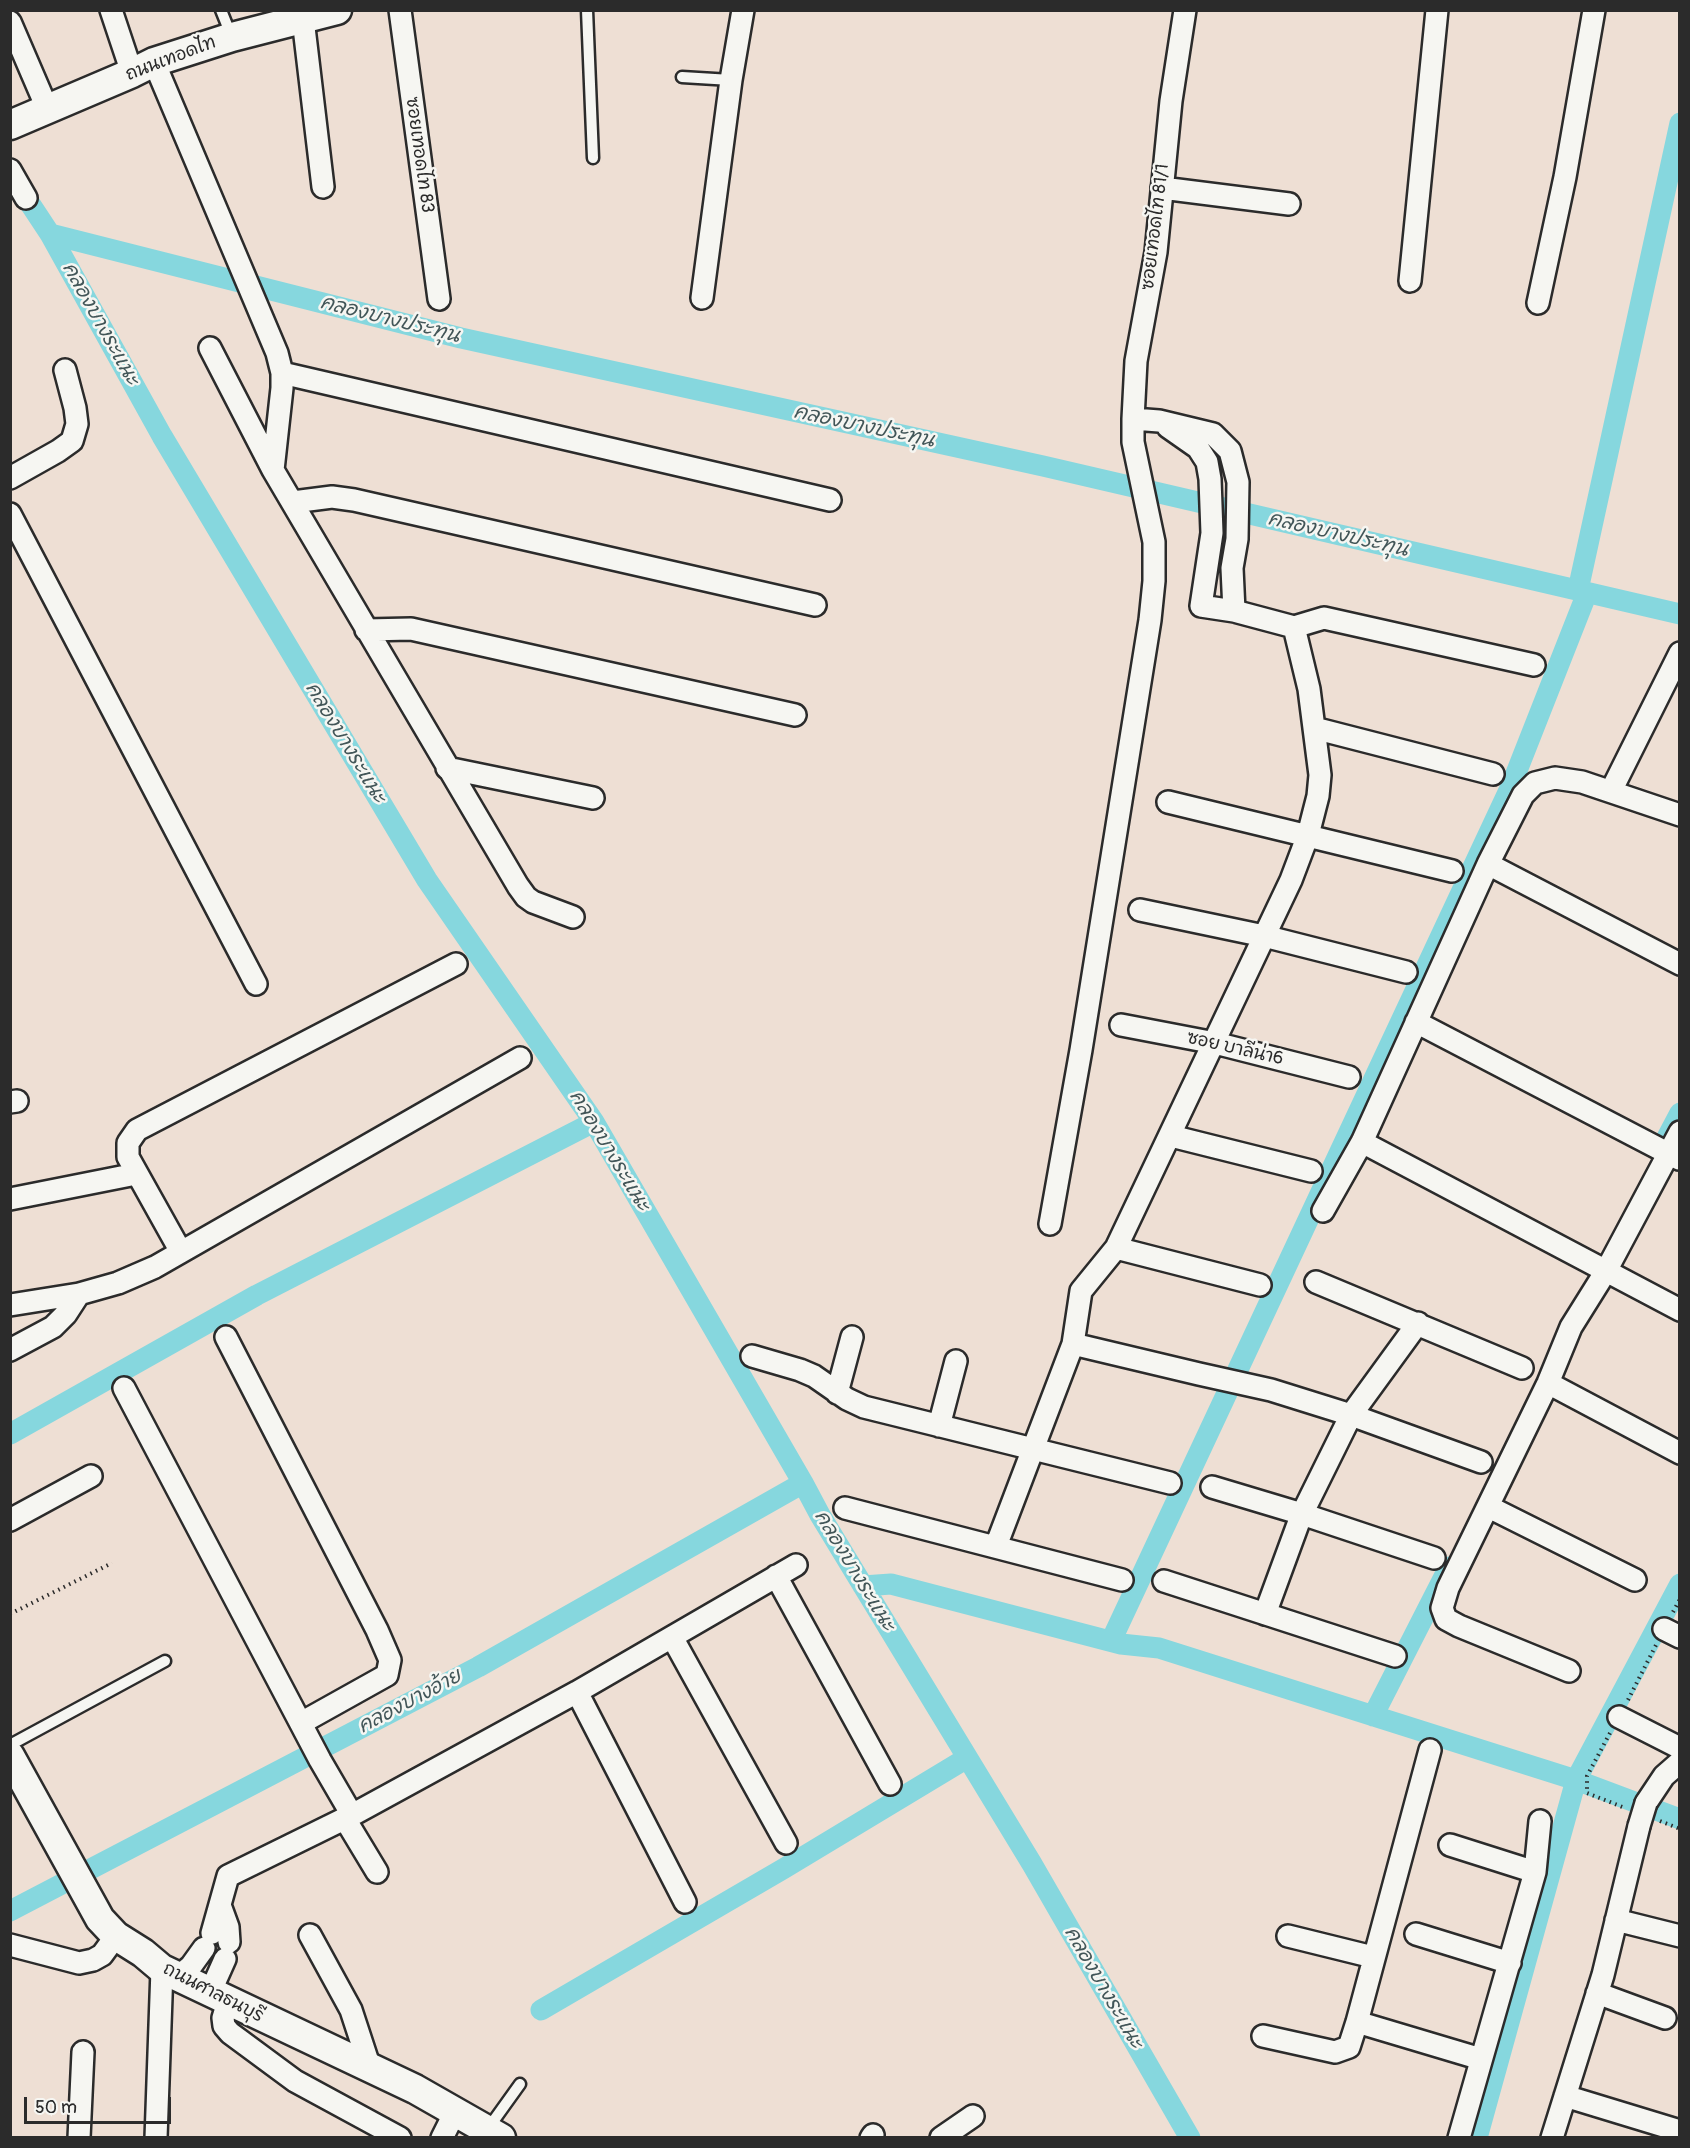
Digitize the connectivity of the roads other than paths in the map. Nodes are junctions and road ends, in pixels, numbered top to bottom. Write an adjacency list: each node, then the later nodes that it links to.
1 (111, 10): 13 (street)
2 (221, 10): 12 (lane)
3 (337, 10): 10 (street, ถนนเทอดไท)
4 (400, 10): 26 (street, ซอยเทอดไท 83)
5 (587, 10): 18 (lane)
6 (743, 10): 15 (street)
7 (1185, 10): 21 (street, ซอยเทอดไท 81/1)
8 (1437, 10): 24 (street)
9 (1594, 10): 27 (street)
10 (303, 19): 12 (street, ถนนเทอดไท); 20 (street)
11 (10, 22): 16 (street)
12 (232, 37): 13 (street, ถนนเทอดไท)
13 (143, 68): 16 (street, ถนนเทอดไท); 30 (street)
14 (682, 77): 15 (lane)
15 (730, 80): 25 (street)
16 (30, 117): 17 (street)
17 (10, 136)
18 (593, 158)
19 (10, 170): 22 (street)
20 (323, 187)
21 (1162, 188): 23 (street); 31 (street, ซอยเทอดไท 81/1)
22 (26, 198)
23 (1289, 204)
24 (1410, 281)
25 (702, 298)
26 (439, 299)
27 (1538, 303)
28 (210, 348): 33 (street)
29 (65, 370): 34 (street)
30 (282, 373): 33 (street); 35 (street)
31 (1133, 419): 32 (street); 77 (street, ซอยเทอดไท 81/1)
32 (1159, 421): 38 (street); 39 (street)
33 (273, 470): 36 (street)
34 (10, 478)
35 (830, 500)
36 (293, 502): 40 (street); 43 (street)
37 (10, 514): 63 (street)
38 (1207, 563): 39 (street); 41 (street)
39 (1232, 568): 41 (street)
40 (815, 605)
41 (1234, 611): 42 (street)
42 (1294, 627): 45 (street); 47 (street)
43 (366, 630): 46 (street); 48 (street)
44 (1680, 653): 50 (street)
45 (1534, 665)
46 (795, 715)
47 (1314, 728): 49 (street); 54 (street)
48 (447, 768): 51 (street); 58 (street)
49 (1493, 774)
50 (1611, 790): 53 (street); 55 (street)
51 (593, 798)
52 (1168, 802): 54 (street)
53 (1680, 815)
54 (1308, 835): 56 (street); 59 (street)
55 (1488, 864): 61 (street); 64 (street)
56 (1452, 871)
57 (1140, 910): 59 (street)
58 (573, 917)
59 (1264, 936): 62 (street); 66 (street)
60 (456, 964): 74 (street)
61 (1680, 964)
62 (1406, 972)
63 (256, 984)
64 (1416, 1022): 71 (street); 72 (street)
65 (1121, 1025): 66 (street, ซอย บาลีน่า6)
66 (1215, 1042): 68 (street, ซอย บาลีน่า6); 70 (street)
67 (520, 1058): 79 (street)
68 (1349, 1077)
69 (1680, 1132): 72 (street)
70 (1171, 1136): 73 (street); 78 (street)
71 (1362, 1142): 76 (street); 80 (street)
72 (1674, 1157): 80 (street)
73 (1311, 1172)
74 (136, 1174): 75 (street); 79 (street)
75 (10, 1198)
76 (1323, 1211)
77 (1050, 1224)
78 (1116, 1248): 82 (street); 89 (street)
79 (180, 1252): 83 (street)
80 (1606, 1270): 85 (street); 94 (street)
81 (1316, 1282): 86 (street)
82 (1260, 1285)
83 (79, 1294): 84 (street); 90 (street)
84 (10, 1305)
85 (1680, 1310)
86 (1418, 1323): 93 (street); 97 (street)
87 (226, 1337): 123 (street)
88 (852, 1337): 96 (street)
89 (1072, 1344): 97 (street); 99 (street)
90 (10, 1350)
91 (752, 1356): 96 (street)
92 (956, 1360): 98 (street)
93 (1522, 1368)
94 (1548, 1383): 100 (street); 105 (street)
95 (124, 1388): 123 (street)
96 (837, 1393): 98 (street)
97 (1351, 1415): 101 (street); 107 (street)
98 (939, 1426): 99 (street)
99 (1032, 1449): 103 (street); 109 (street)
100 (1680, 1454)
101 (1481, 1462)
102 (91, 1476): 108 (street)
103 (1170, 1483)
104 (1212, 1487): 107 (street)
105 (1489, 1507): 114 (street); 120 (street)
106 (845, 1508): 109 (street)
107 (1302, 1514): 110 (street); 116 (street)
108 (10, 1520)
109 (996, 1546): 113 (street)
110 (1434, 1558)
111 (796, 1565): 112 (street)
112 (776, 1576): 117 (street); 129 (street)
113 (1122, 1580)
114 (1635, 1580)
115 (1164, 1581): 116 (street)
116 (1265, 1614): 118 (street)
117 (672, 1636): 121 (street); 132 (street)
118 (1395, 1656)
119 (165, 1661): 124 (lane)
120 (1569, 1671)
121 (577, 1692): 130 (street); 136 (street)
122 (1619, 1717): 125 (street)
123 (301, 1723): 130 (street)
124 (10, 1745)
125 (1680, 1748)
126 (1430, 1750): 145 (street)
127 (10, 1755): 140 (street, ถนนศาลธนบุรี)
128 (1680, 1762): 137 (street, bridge)
129 (890, 1784)
130 (349, 1817): 134 (street); 144 (street)
131 (1540, 1821): 135 (street)
132 (786, 1843)
133 (1450, 1845): 135 (street)
134 (377, 1872)
135 (1535, 1872): 146 (street)
136 (685, 1902)
137 (1616, 1920): 142 (street); 148 (street)
138 (310, 1935): 157 (street)
139 (1416, 1935): 146 (street)
140 (116, 1936): 143 (street); 147 (street, ถนนศาลธนบุรี)
141 (1288, 1936): 145 (street)
142 (1680, 1936)
143 (10, 1945)
144 (218, 1945): 147 (street); 149 (street)
145 (1373, 1958): 151 (street)
146 (1510, 1963): 156 (street)
147 (170, 1973): 149 (street, ถนนศาลธนบุรี); 165 (street)
148 (1597, 1993): 150 (street); 159 (street)
149 (218, 1997): 152 (street, ถนนศาลธนบุรี); 154 (street)
150 (1665, 2018)
151 (1357, 2022): 153 (street); 156 (street)
152 (284, 2028): 154 (street); 157 (street, ถนนศาลธนบุรี)
153 (1263, 2036)
154 (250, 2048): 166 (street)
155 (83, 2052): 164 (street)
156 (1481, 2058): 169 (street)
157 (370, 2068): 160 (street, ถนนศาลธนบุรี)
158 (520, 2084): 163 (lane)
159 (1565, 2096): 162 (street); 170 (street)
160 (455, 2112): 163 (street, ถนนศาลธนบุรี); 167 (street)
161 (973, 2116): 168 (street)
162 (1680, 2131)
163 (494, 2134)
164 (79, 2138)
165 (156, 2138)
166 (400, 2138)
167 (442, 2138)
168 (941, 2138)
169 (1459, 2138)
170 (1552, 2138)

